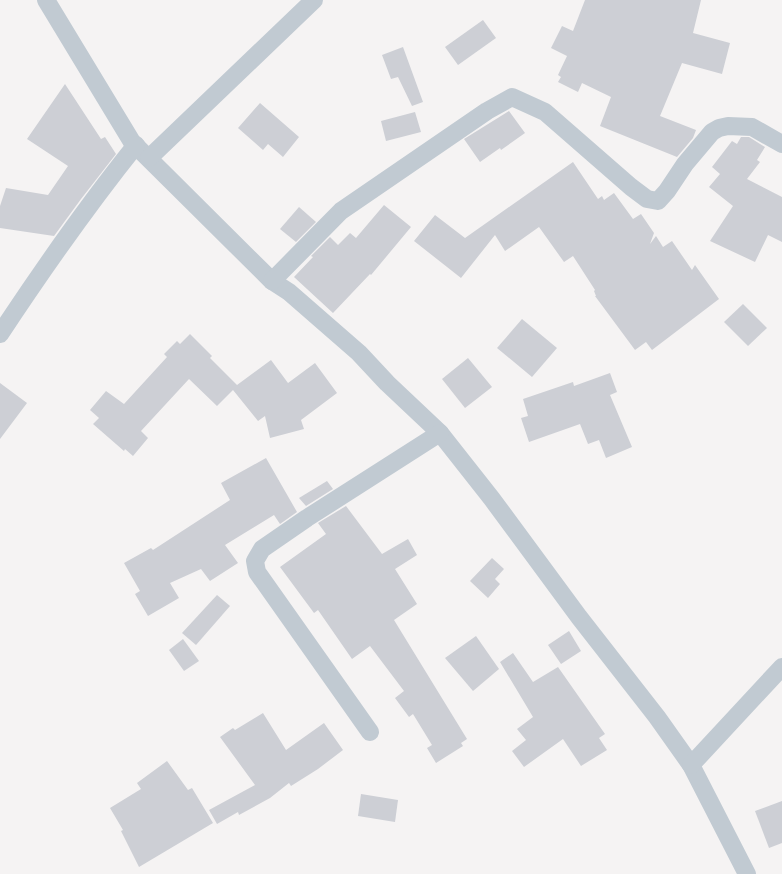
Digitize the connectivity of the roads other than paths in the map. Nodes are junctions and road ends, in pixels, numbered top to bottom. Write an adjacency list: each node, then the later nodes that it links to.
1 (46, 0): 4 (street)
2 (314, 0): 5 (street)
3 (782, 144): 6 (street)
4 (136, 145): 5 (street); 7 (street)
5 (149, 158): 6 (street)
6 (272, 280): 8 (street)
7 (0, 334)
8 (440, 433): 10 (street); 11 (street)
9 (782, 667): 11 (street)
10 (370, 732)
11 (691, 765): 12 (street)
12 (747, 874)

